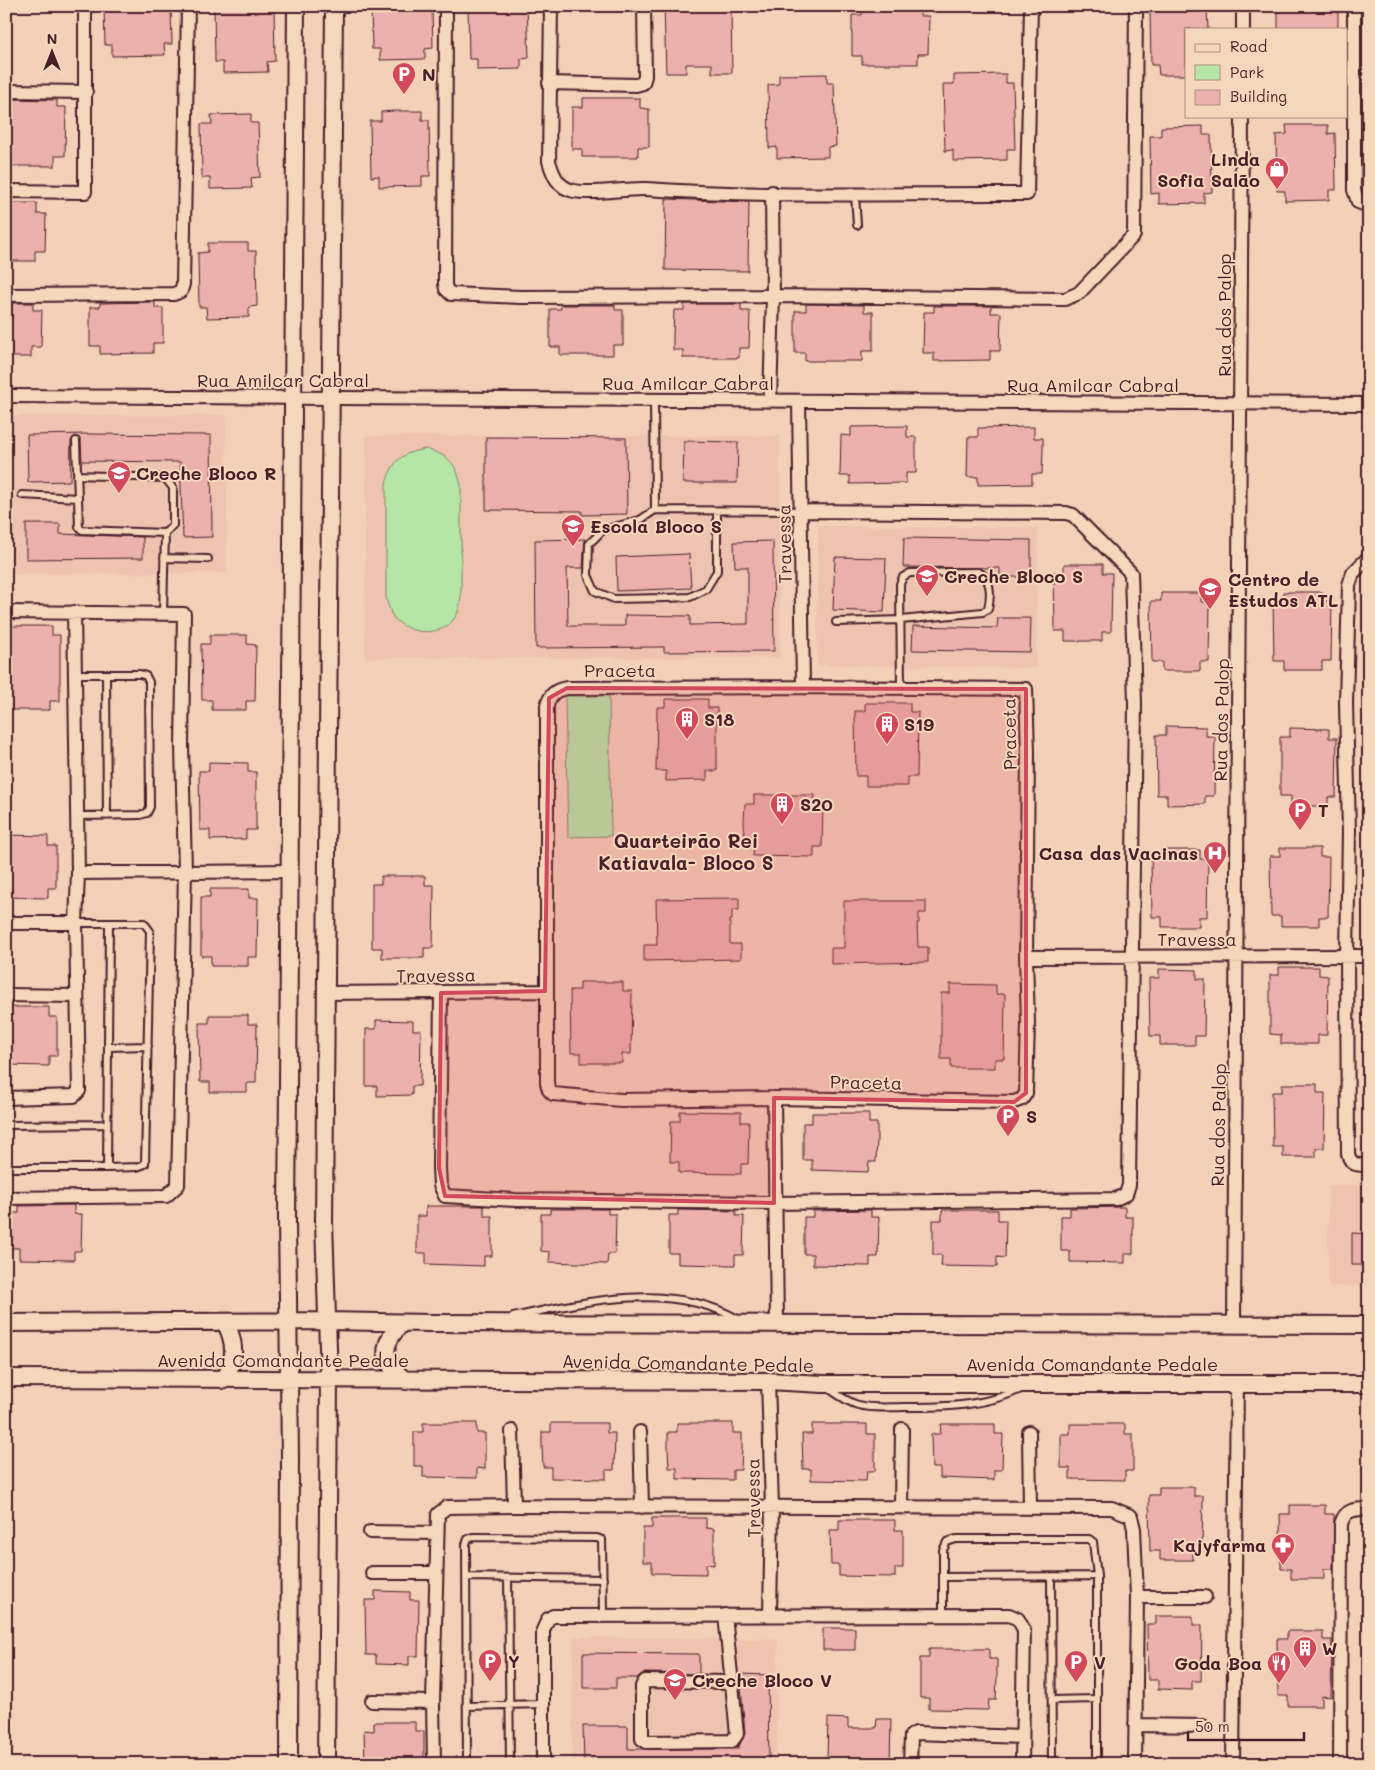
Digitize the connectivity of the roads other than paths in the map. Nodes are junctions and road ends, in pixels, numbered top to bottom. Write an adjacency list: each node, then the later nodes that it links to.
1 (85, 6): 15 (street)
2 (188, 6): 22 (street)
3 (296, 6): 25 (street)
4 (334, 6): 26 (street)
5 (446, 6): 23 (street)
6 (551, 6): 13 (street)
7 (644, 6): 13 (street)
8 (1031, 6): 19 (street)
9 (1136, 6): 23 (street)
10 (1243, 6): 12 (street)
11 (1354, 6): 20 (street)
12 (1243, 28)
13 (549, 83): 18 (street)
14 (6, 91): 15 (street)
15 (86, 92): 17 (street)
16 (1242, 118): 30 (street, Rua dos Palop)
17 (6, 191)
18 (772, 192): 19 (street); 23 (street)
19 (855, 195): 21 (lane)
20 (1369, 206)
21 (857, 225)
22 (6, 295)
23 (773, 296): 28 (street)
24 (6, 396): 25 (street, Rua Amilcar Cabral)
25 (293, 398): 26 (street, Rua Amilcar Cabral); 55 (street)
26 (331, 398): 27 (street, Rua Amilcar Cabral); 66 (street)
27 (654, 401): 28 (street, Rua Amilcar Cabral); 36 (lane)
28 (770, 401): 29 (street, Rua Amilcar Cabral)
29 (799, 401): 30 (street, Rua Amilcar Cabral); 38 (street, Travessa)
30 (1241, 403): 31 (street, Rua Amilcar Cabral); 64 (street, Rua dos Palop)
31 (1369, 404)
32 (76, 441): 33 (lane)
33 (77, 475): 35 (lane); 39 (lane)
34 (22, 495): 35 (lane)
35 (78, 498): 39 (lane)
36 (655, 510): 37 (lane); 37 (lane)
37 (717, 511): 38 (lane)
38 (801, 512): 50 (street, Travessa); 60 (street)
39 (165, 532): 41 (lane)
40 (1369, 557): 61 (street)
41 (164, 558): 42 (lane); 45 (lane)
42 (208, 559)
43 (6, 612): 44 (street)
44 (74, 612): 45 (street); 48 (street)
45 (162, 614): 54 (street)
46 (901, 620): 46 (lane); 47 (lane); 51 (lane)
47 (836, 622)
48 (75, 674): 49 (lane); 52 (street)
49 (106, 674): 53 (lane); 53 (lane)
50 (803, 687): 51 (street, Praceta); 65 (street, Praceta)
51 (901, 688): 63 (street, Praceta)
52 (78, 816): 53 (lane); 56 (street)
53 (107, 816)
54 (185, 871): 55 (street); 56 (street); 79 (street)
55 (289, 871): 81 (street)
56 (78, 873): 58 (street)
57 (6, 923): 58 (street)
58 (76, 924): 59 (lane); 69 (street)
59 (109, 924): 70 (lane); 71 (lane)
60 (1133, 956): 63 (street, Travessa); 64 (street, Travessa); 80 (street)
61 (1347, 956): 62 (street, Travessa); 64 (street, Travessa); 76 (street)
62 (1369, 956)
63 (1026, 957): 73 (street, Praceta)
64 (1236, 957): 89 (street, Rua dos Palop)
65 (545, 991): 67 (street, Travessa); 73 (street, Praceta)
66 (326, 993): 67 (street, Travessa); 82 (street)
67 (441, 993): 80 (street)
68 (6, 995): 69 (street)
69 (76, 996): 72 (street)
70 (148, 1046): 71 (lane); 78 (lane)
71 (108, 1047): 74 (lane)
72 (6, 1098)
73 (774, 1098): 80 (street)
74 (107, 1124): 75 (lane); 78 (lane)
75 (6, 1125)
76 (1369, 1165)
77 (6, 1168): 78 (lane)
78 (107, 1168)
79 (6, 1198)
80 (774, 1203): 88 (street)
81 (288, 1321): 82 (street); 83 (street); 92 (street)
82 (327, 1321): 86 (street); 94 (street)
83 (225, 1322): 85 (street); 93 (street)
84 (488, 1322): 86 (street); 87 (street); 87 (lane)
85 (6, 1323)
86 (402, 1323): 95 (street)
87 (743, 1323): 88 (street)
88 (776, 1323): 89 (street)
89 (1234, 1324): 90 (street)
90 (1369, 1325)
91 (6, 1378): 93 (street, Avenida Comandante Pedale)
92 (288, 1379): 93 (street, Avenida Comandante Pedale); 94 (street, Avenida Comandante Pedale); 138 (street)
93 (224, 1380)
94 (329, 1380): 95 (street, Avenida Comandante Pedale); 139 (street)
95 (406, 1381): 96 (street, Avenida Comandante Pedale)
96 (768, 1381): 98 (street, Avenida Comandante Pedale); 107 (street, Travessa)
97 (1237, 1383): 99 (street, Avenida Comandante Pedale); 100 (street, Avenida Comandante Pedale); 149 (street)
98 (823, 1384): 100 (street, Avenida Comandante Pedale); 100 (lane)
99 (1369, 1384)
100 (1029, 1385)
101 (902, 1429): 108 (street)
102 (512, 1431): 105 (street)
103 (640, 1432): 106 (street)
104 (1029, 1432): 109 (street)
105 (514, 1506): 106 (street); 112 (street)
106 (642, 1507): 107 (street)
107 (772, 1507): 108 (street); 125 (street, Travessa)
108 (901, 1507): 109 (street)
109 (1030, 1508): 121 (street)
110 (1369, 1509): 150 (street)
111 (370, 1532): 112 (street)
112 (437, 1532): 114 (street)
113 (372, 1573): 114 (street)
114 (436, 1573): 131 (street)
115 (1097, 1576): 117 (lane); 119 (lane); 128 (lane)
116 (467, 1577): 118 (lane); 120 (lane); 134 (lane)
117 (944, 1577): 119 (lane); 126 (lane)
118 (508, 1578): 120 (lane); 132 (lane)
119 (1051, 1578): 129 (lane)
120 (603, 1579): 123 (lane)
121 (1137, 1597): 122 (street); 135 (street)
122 (1205, 1597)
123 (604, 1615): 124 (street); 133 (street)
124 (725, 1615): 125 (street); 127 (street)
125 (770, 1615): 126 (street)
126 (943, 1615): 137 (street)
127 (732, 1682): 127 (street)
128 (1096, 1699): 129 (lane); 147 (lane)
129 (1052, 1700): 146 (lane)
130 (372, 1702): 131 (street)
131 (433, 1702): 140 (street)
132 (509, 1704): 133 (lane); 134 (lane); 142 (lane)
133 (542, 1704): 143 (street)
134 (467, 1706): 141 (lane)
135 (1135, 1724): 136 (street); 148 (street)
136 (1203, 1726)
137 (1021, 1737): 144 (street); 145 (street)
138 (289, 1764)
139 (326, 1764)
140 (434, 1764)
141 (467, 1764)
142 (510, 1764)
143 (543, 1764)
144 (910, 1764)
145 (1022, 1764)
146 (1052, 1764)
147 (1097, 1764)
148 (1134, 1764)
149 (1234, 1764)
150 (1340, 1764)

